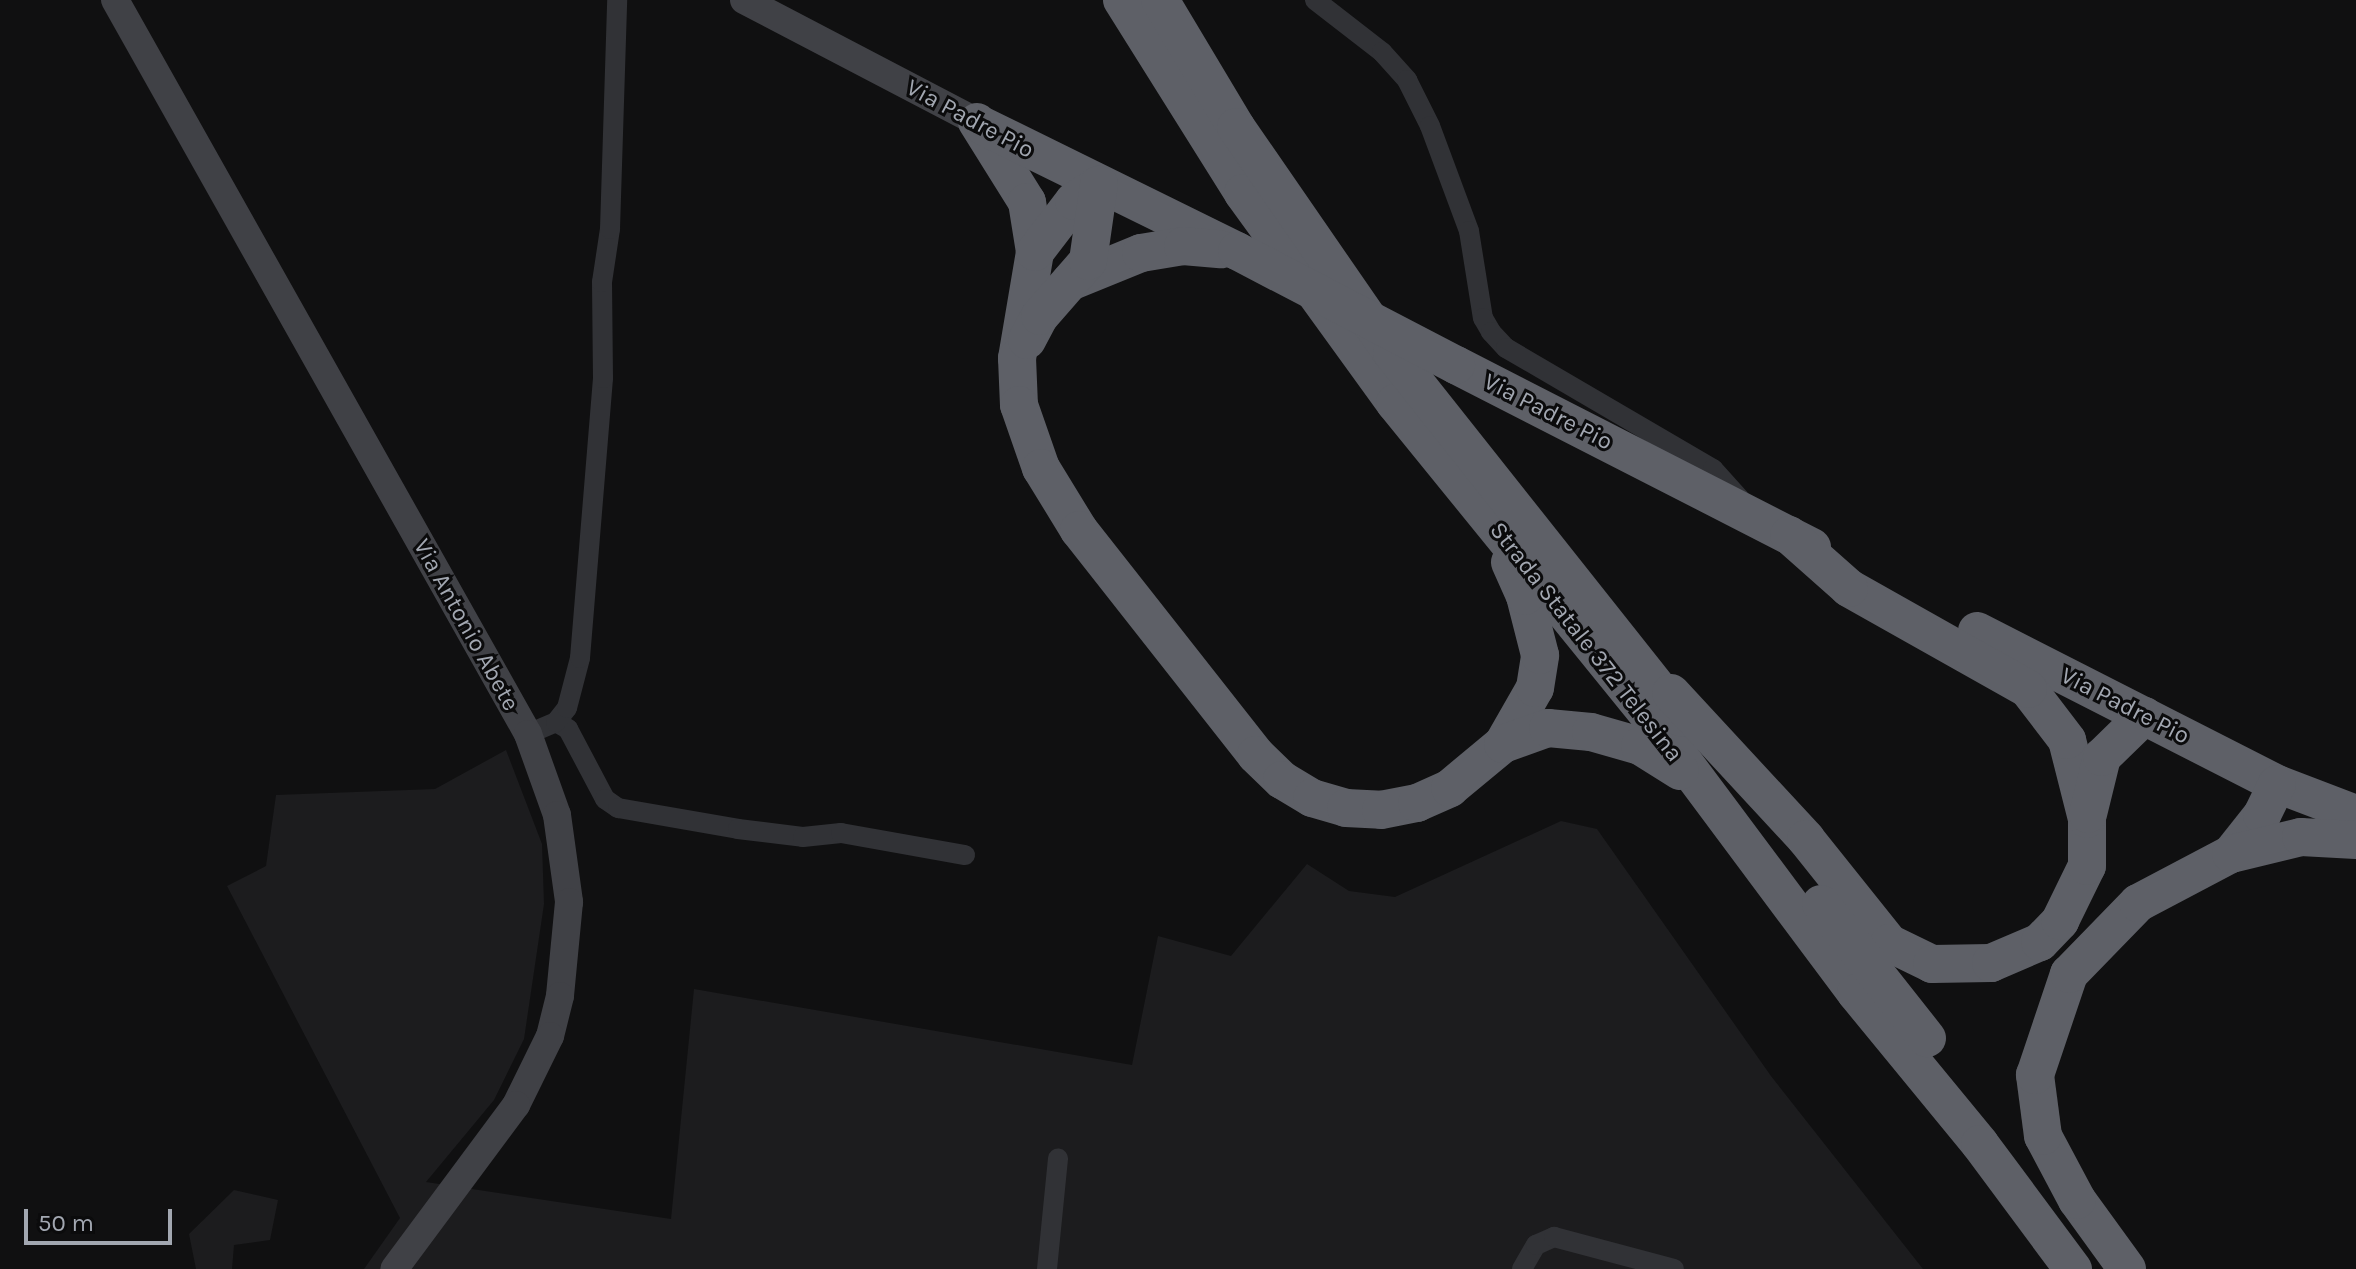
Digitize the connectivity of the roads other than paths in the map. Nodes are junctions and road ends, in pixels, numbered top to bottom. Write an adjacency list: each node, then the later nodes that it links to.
1 (115, 0): 18 (main road, Via Antonio Abete)
2 (617, 0): 17 (street)
3 (744, 0): 7 (main road, Via Padre Pio)
4 (1122, 0): 13 (highway, Strada Statale 372 Telesina)
5 (1315, 0): 14 (street)
6 (1164, 5): 15 (highway, Strada Statale 372 Telesina)
7 (977, 122): 8 (highway, Via Padre Pio); 10 (highway)
8 (1099, 185): 9 (highway, Via Padre Pio); 10 (highway); 11 (highway)
9 (1237, 251): 11 (highway); 14 (highway, Via Padre Pio, bridge)
10 (1035, 252): 12 (highway)
11 (1070, 282): 12 (highway)
12 (1017, 358): 19 (highway)
13 (1489, 520): 19 (highway); 20 (highway, Strada Statale 372 Telesina)
14 (1773, 527): 16 (highway, Via Padre Pio); 23 (highway)
15 (1635, 655): 23 (highway); 33 (highway, Strada Statale 372 Telesina)
16 (2144, 716): 21 (highway, Via Padre Pio); 23 (highway)
17 (556, 722): 18 (street); 26 (street)
18 (528, 734): 28 (main road, Via Antonio Abete)
19 (1503, 744): 20 (highway)
20 (1695, 781): 32 (highway, Strada Statale 372 Telesina)
21 (2277, 784): 22 (highway, Via Padre Pio); 25 (highway)
22 (2356, 814)
23 (2087, 819)
24 (2356, 840): 25 (highway)
25 (2231, 854): 34 (highway)
26 (965, 855)
27 (1058, 1159): 29 (street)
28 (400, 1266)
29 (1047, 1269)
30 (1522, 1269): 31 (street)
31 (1674, 1269)
32 (2073, 1269)
33 (2103, 1269)
34 (2127, 1269)

